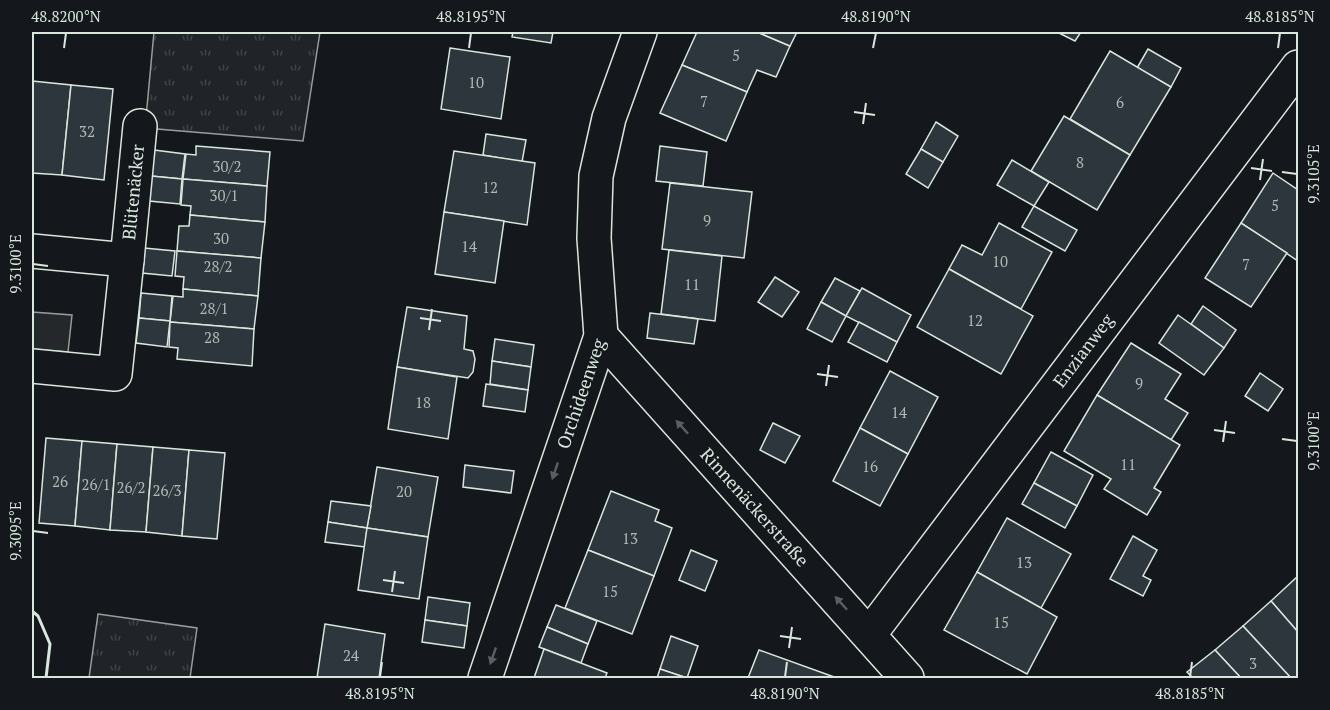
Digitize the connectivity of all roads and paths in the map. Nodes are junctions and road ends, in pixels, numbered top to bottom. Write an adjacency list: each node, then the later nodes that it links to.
1 (640, 32): 6 (street, Orchideenweg)
2 (1299, 67): 8 (street, Enzianweg)
3 (140, 126): 5 (street, Blütenäcker)
4 (32, 251): 5 (street, Blütenäcker)
5 (127, 260): 7 (street, Blütenäcker)
6 (602, 336): 8 (street, Rinnenäckerstraße, one-way to 6); 9 (street, Orchideenweg, one-way to 9)
7 (32, 366)
8 (869, 635): 10 (street, Rinnenäckerstraße)
9 (485, 678)
10 (907, 678)

